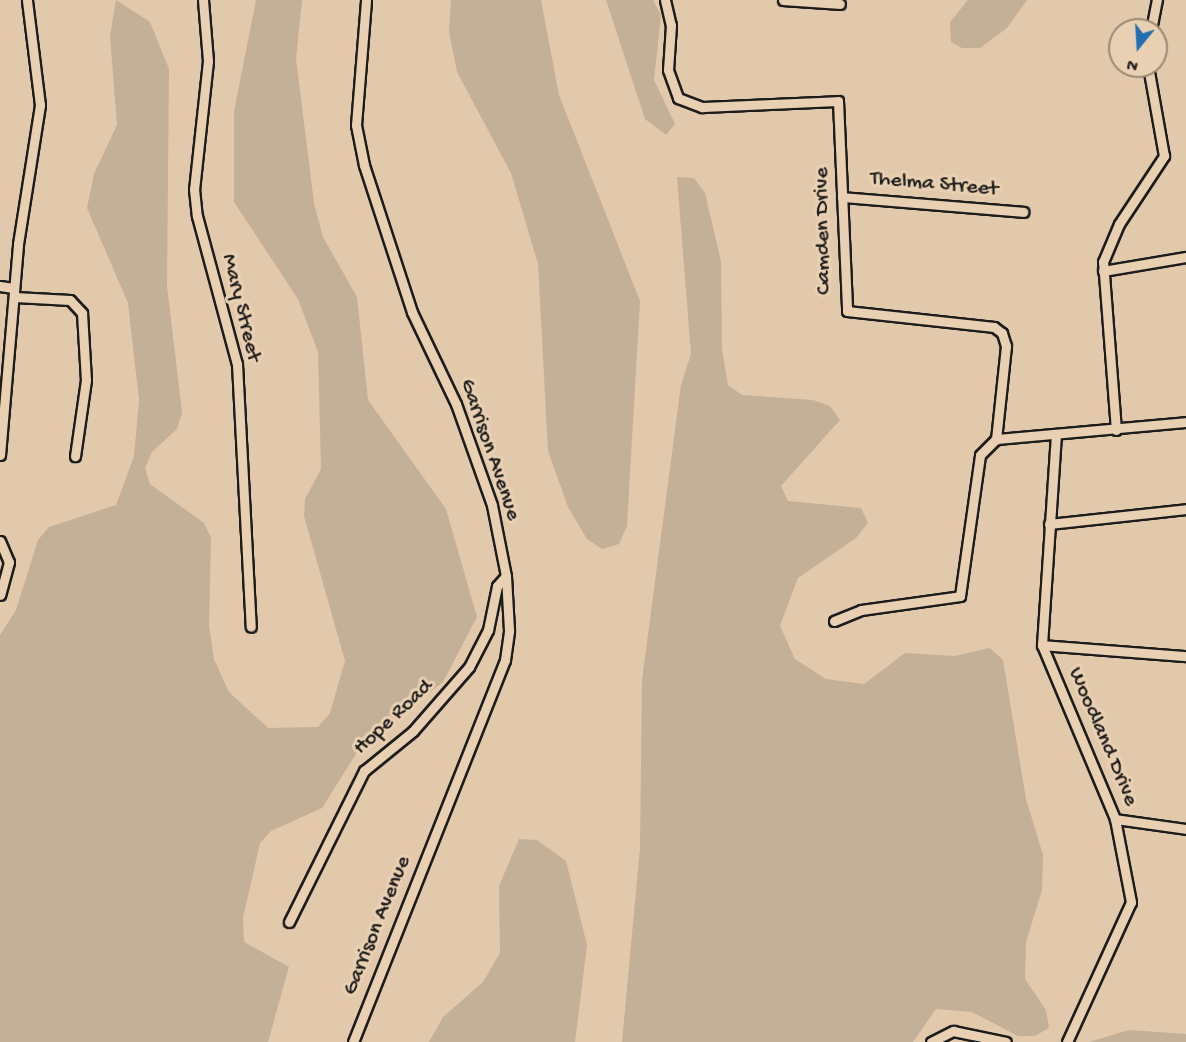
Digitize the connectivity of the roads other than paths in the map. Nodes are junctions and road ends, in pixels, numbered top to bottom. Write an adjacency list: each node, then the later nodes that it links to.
1 (27, 0): 15 (street)
2 (203, 0): 28 (street, Mary Street)
3 (366, 0): 25 (street, Garrison Avenue)
4 (665, 0): 10 (street, Camden Drive)
5 (783, 0): 7 (street)
6 (1157, 0): 8 (street)
7 (840, 4)
8 (1153, 18)
9 (1150, 78): 13 (street)
10 (842, 196): 11 (street, Thelma Street); 19 (street, Camden Drive)
11 (1023, 212)
12 (1186, 257): 13 (street)
13 (1102, 271): 17 (street)
14 (0, 286): 15 (street)
15 (14, 292): 20 (street); 21 (street)
16 (1186, 422): 17 (street)
17 (1116, 430): 18 (street)
18 (1056, 434): 19 (street); 23 (street, Woodland Drive)
19 (996, 439): 27 (street)
20 (0, 455)
21 (75, 456)
22 (1186, 510): 23 (street)
23 (1049, 524): 29 (street, Woodland Drive)
24 (0, 541): 26 (street)
25 (506, 576): 33 (street, Hope Road); 34 (street, Garrison Avenue)
26 (0, 595)
27 (834, 621)
28 (251, 627)
29 (1042, 645): 30 (street); 31 (street, Woodland Drive)
30 (1186, 656)
31 (1115, 819): 32 (street); 37 (street, Woodland Drive)
32 (1186, 829)
33 (290, 922)
34 (353, 1042)
35 (931, 1042): 36 (street)
36 (1006, 1042)
37 (1067, 1042)

